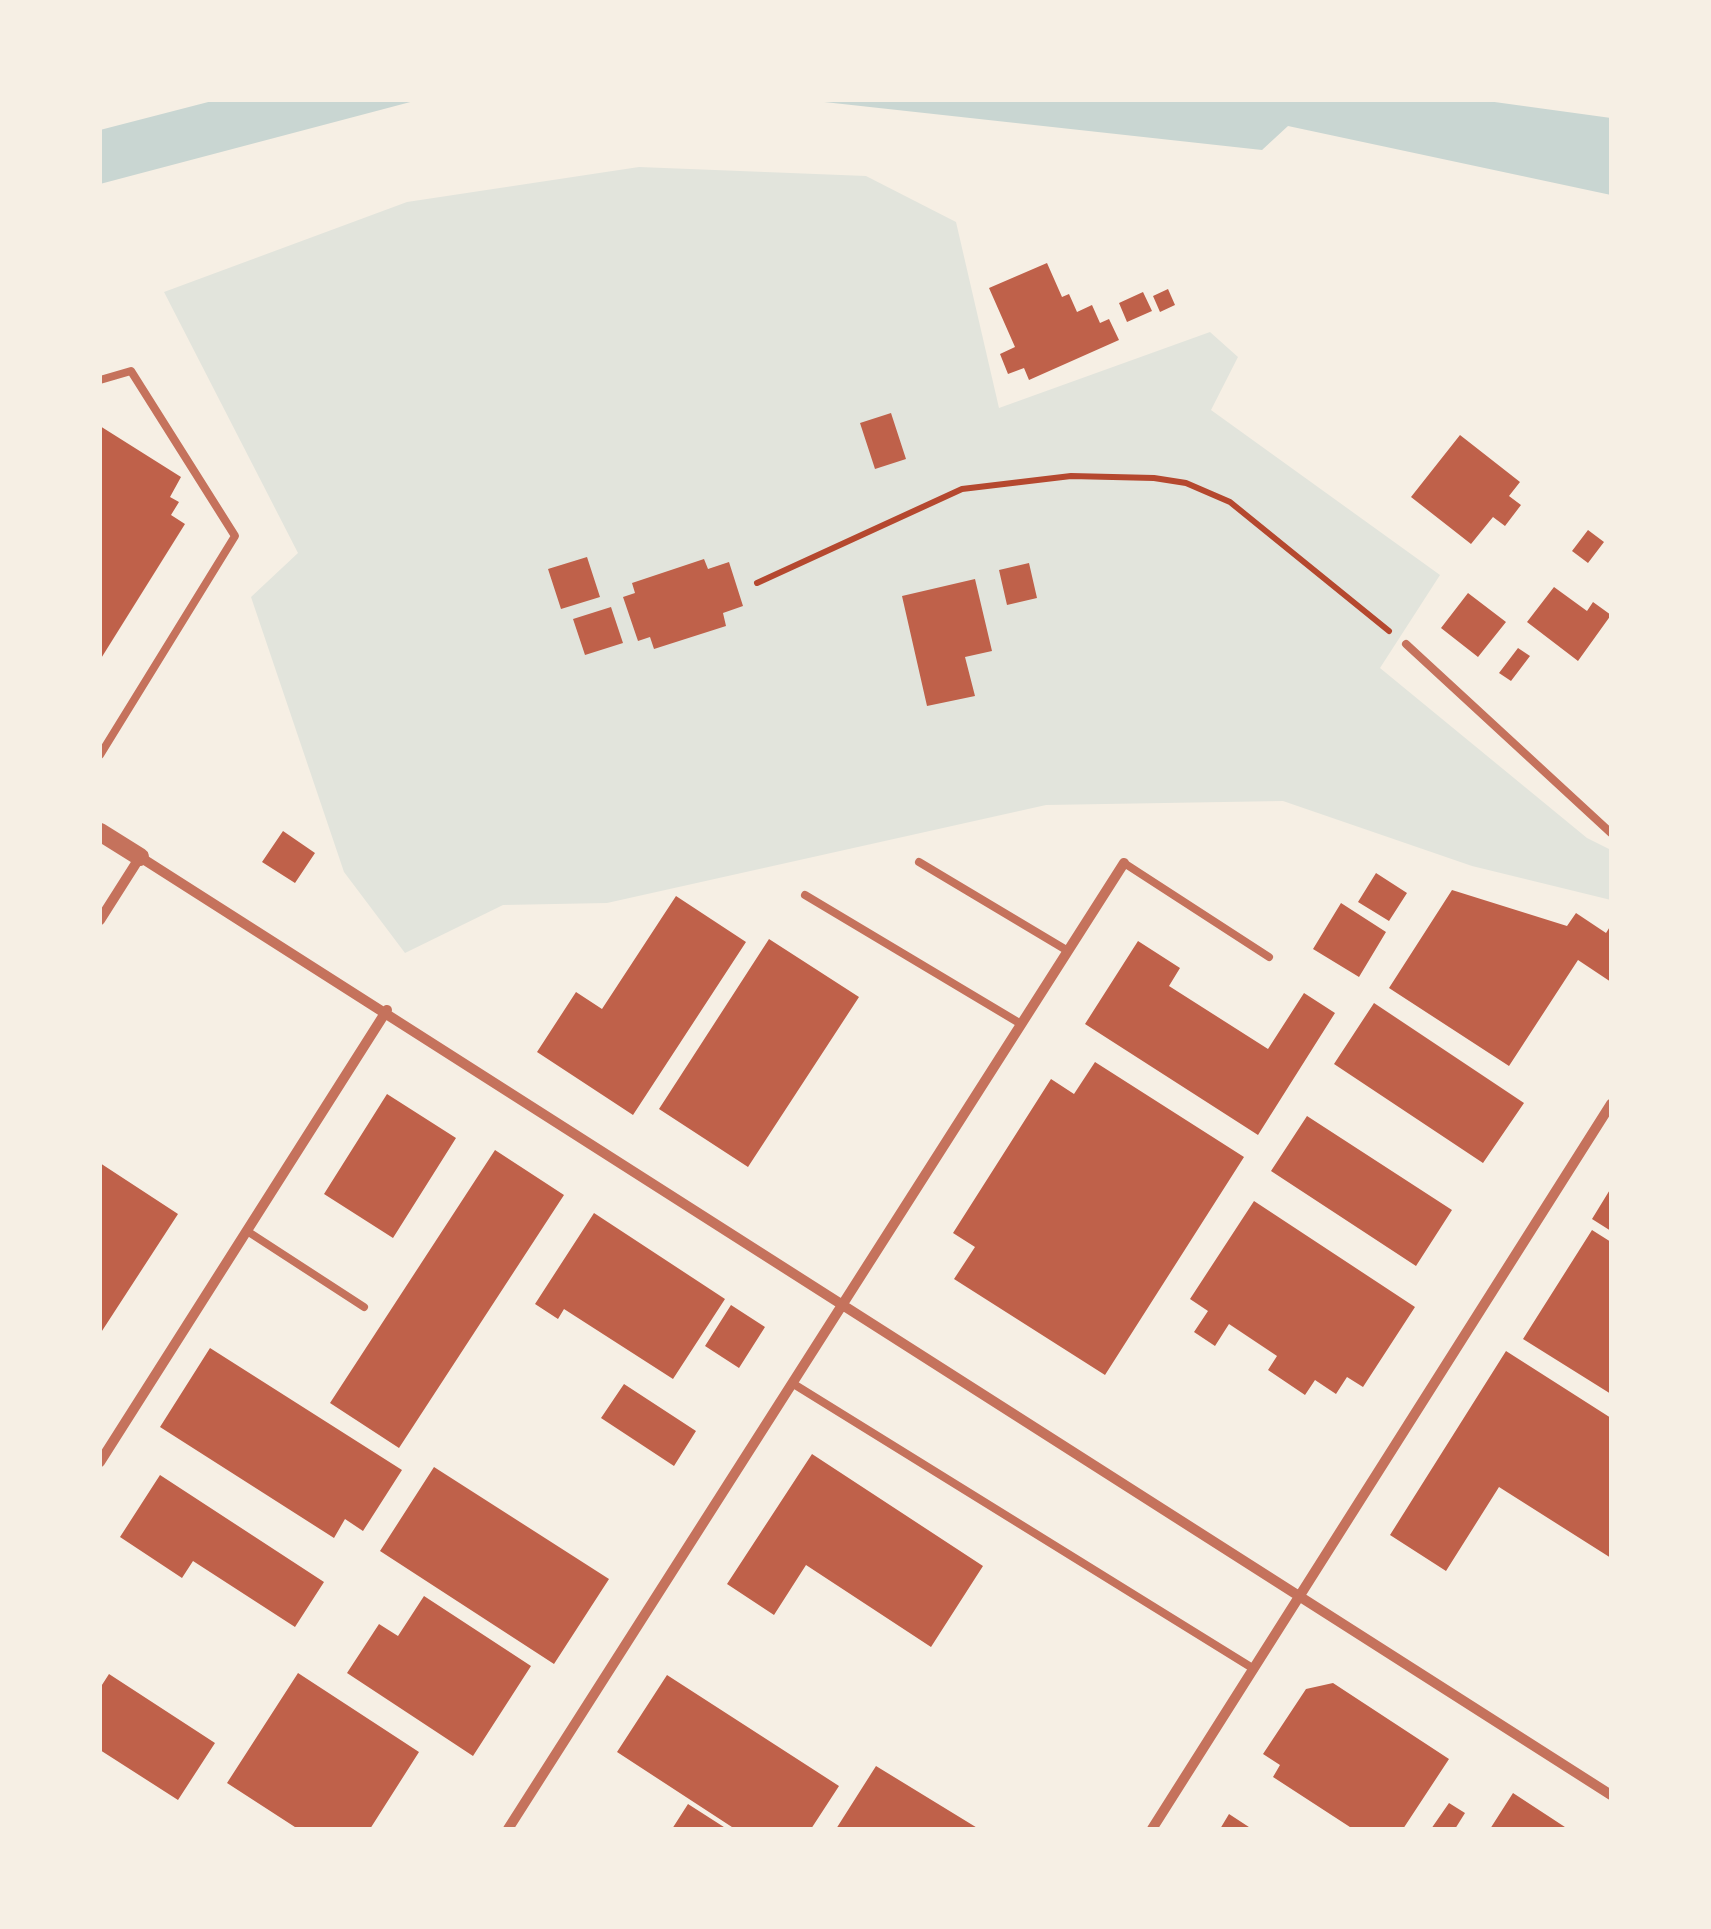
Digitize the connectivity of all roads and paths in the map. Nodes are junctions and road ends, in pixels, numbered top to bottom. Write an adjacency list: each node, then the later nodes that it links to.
1 (100, 380): 4 (lane)
2 (757, 582): 3 (path)
3 (1406, 644): 6 (lane)
4 (100, 755)
5 (100, 832): 7 (street)
6 (1611, 833)
7 (140, 857): 11 (street); 14 (street)
8 (919, 862): 12 (lane)
9 (1124, 863): 12 (street); 13 (lane)
10 (805, 895): 15 (lane)
11 (100, 920)
12 (1068, 952): 15 (street)
13 (1269, 957)
14 (387, 1010): 17 (street); 19 (street)
15 (1021, 1024): 19 (street)
16 (1611, 1104): 22 (street)
17 (247, 1231): 18 (lane); 21 (street)
18 (364, 1306)
19 (841, 1306): 20 (street); 22 (street)
20 (792, 1384): 23 (lane); 25 (street)
21 (100, 1462)
22 (1299, 1598): 23 (street); 24 (street)
23 (1254, 1669): 26 (street)
24 (1611, 1794)
25 (508, 1829)
26 (1152, 1829)

